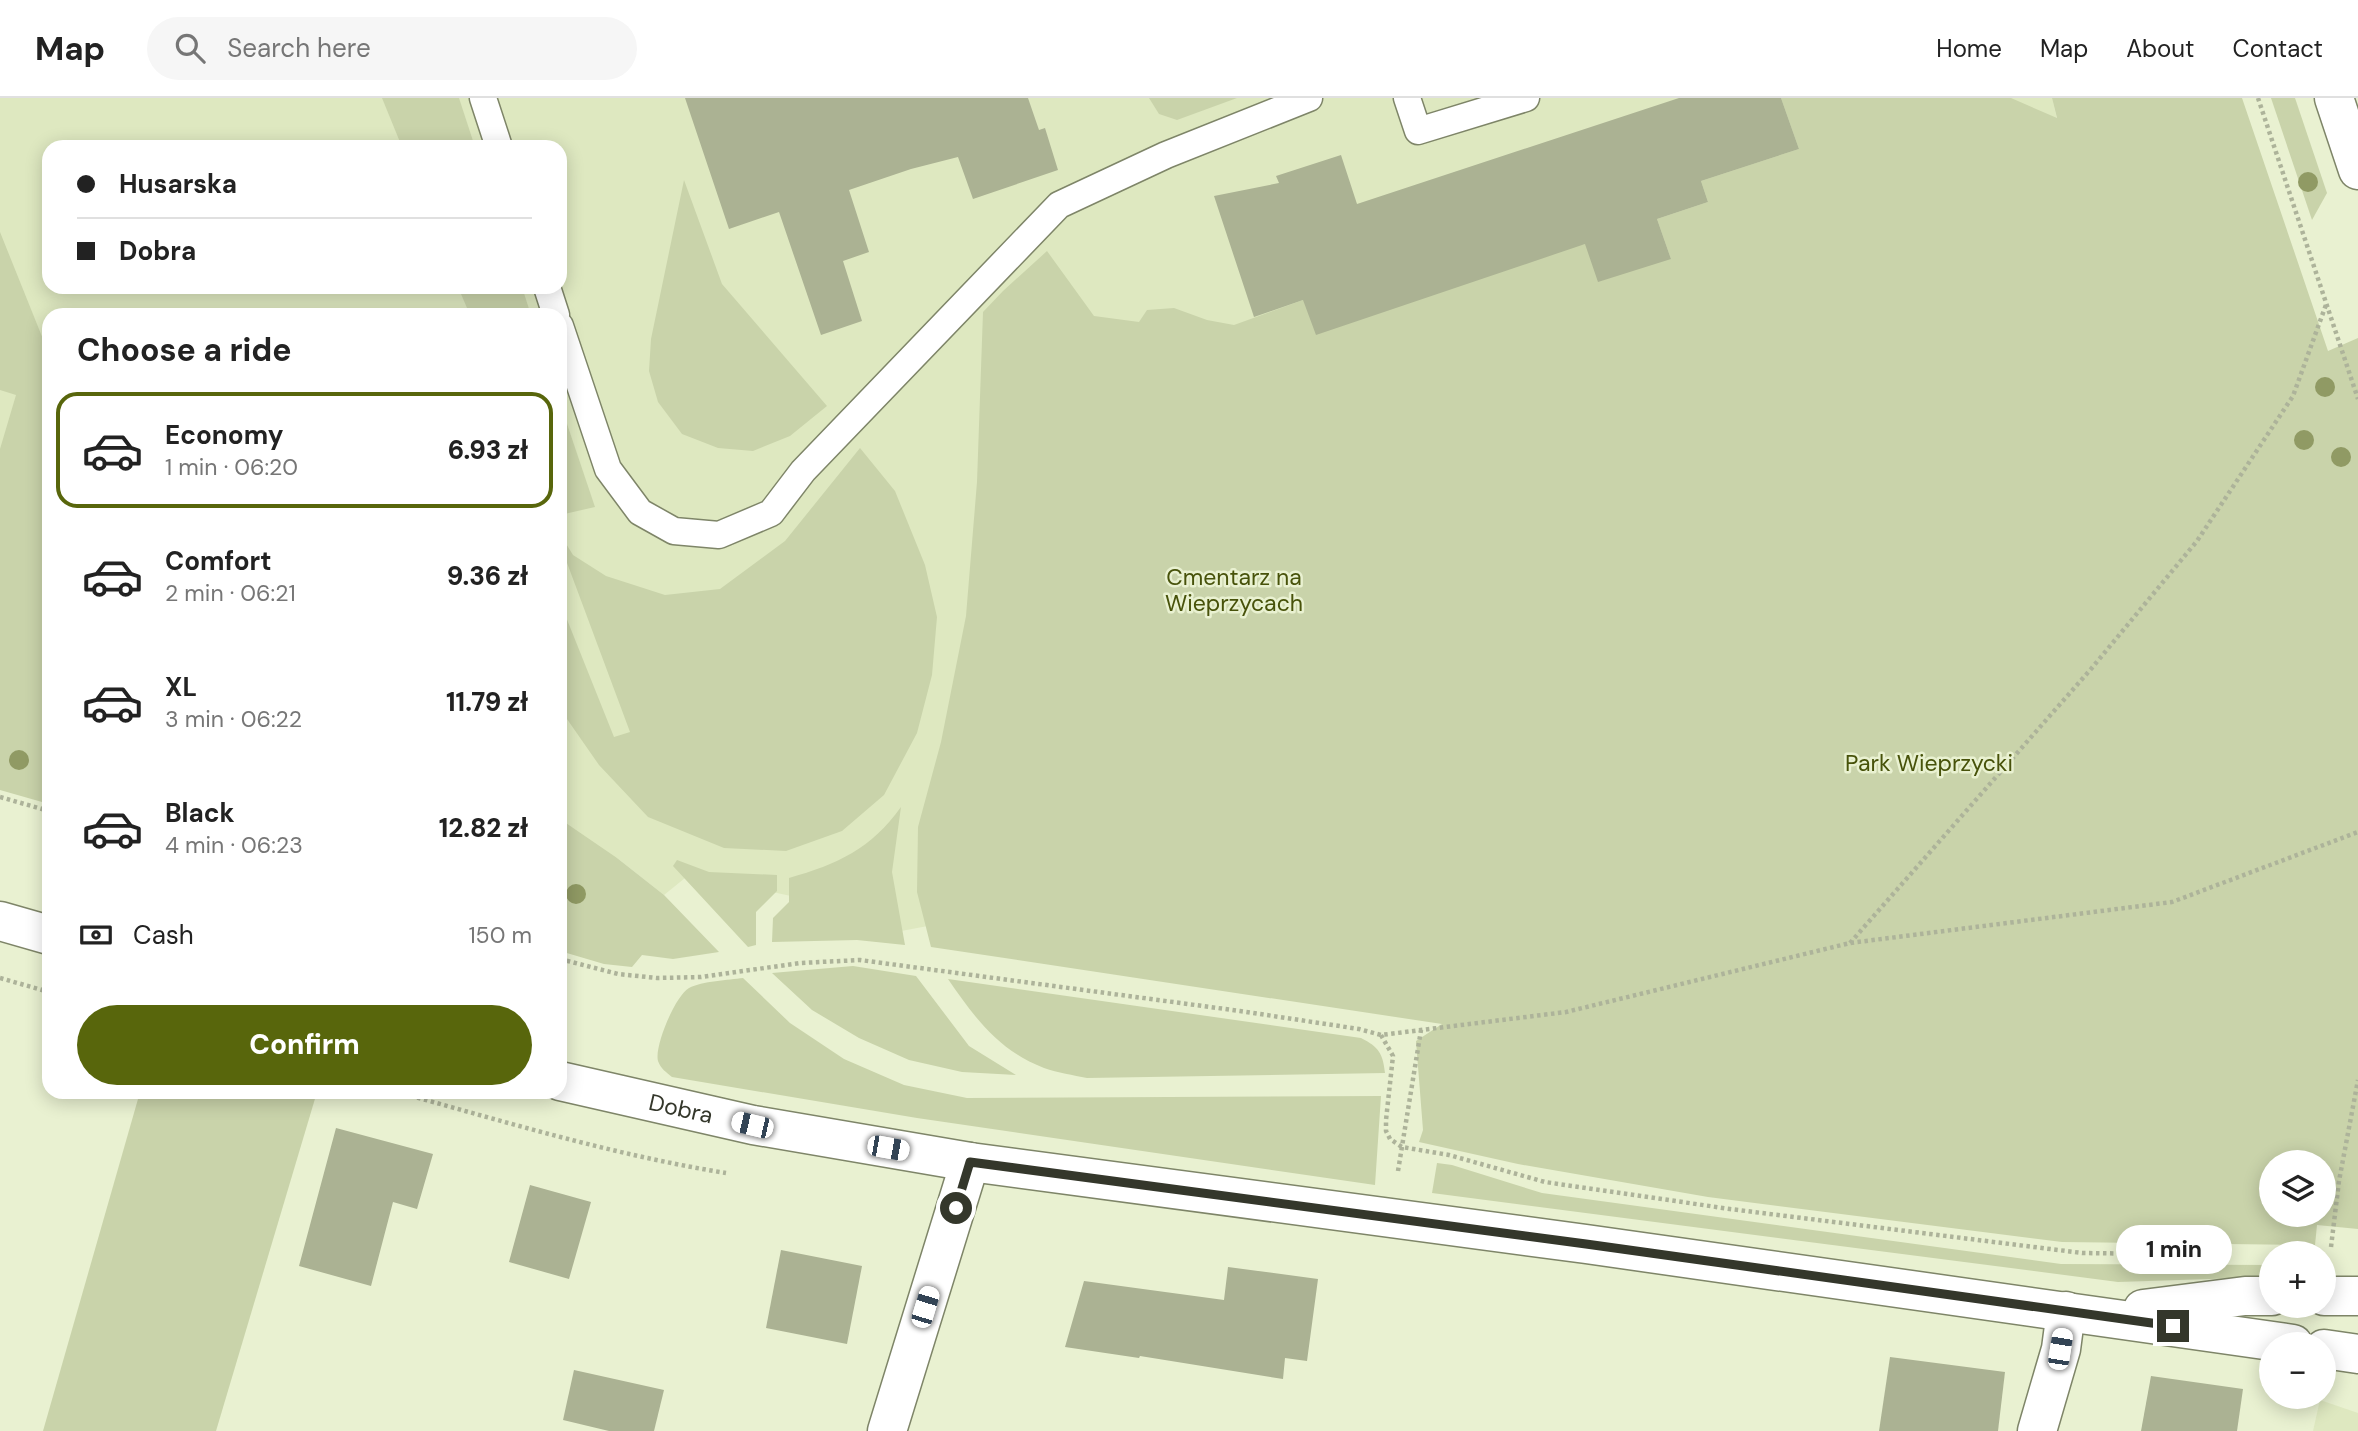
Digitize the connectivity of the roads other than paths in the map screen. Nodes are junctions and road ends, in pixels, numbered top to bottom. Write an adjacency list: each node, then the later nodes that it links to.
1 (483, 98): 6 (lane)
2 (1309, 98): 8 (lane)
3 (1407, 98): 4 (lane)
4 (1526, 98)
5 (2334, 98): 7 (street)
6 (497, 140)
7 (2358, 170)
8 (567, 347)
9 (0, 921): 10 (street)
10 (42, 933)
11 (567, 1083): 12 (street, Dobra)
12 (970, 1162): 16 (street, Dobra); 20 (street)
13 (2259, 1296): 16 (street, Dobra)
14 (2336, 1296): 15 (street)
15 (2358, 1296)
16 (2079, 1313): 17 (street, Dobra); 21 (street)
17 (2259, 1339)
18 (2336, 1351): 19 (street)
19 (2358, 1354)
20 (887, 1431)
21 (2037, 1431)

